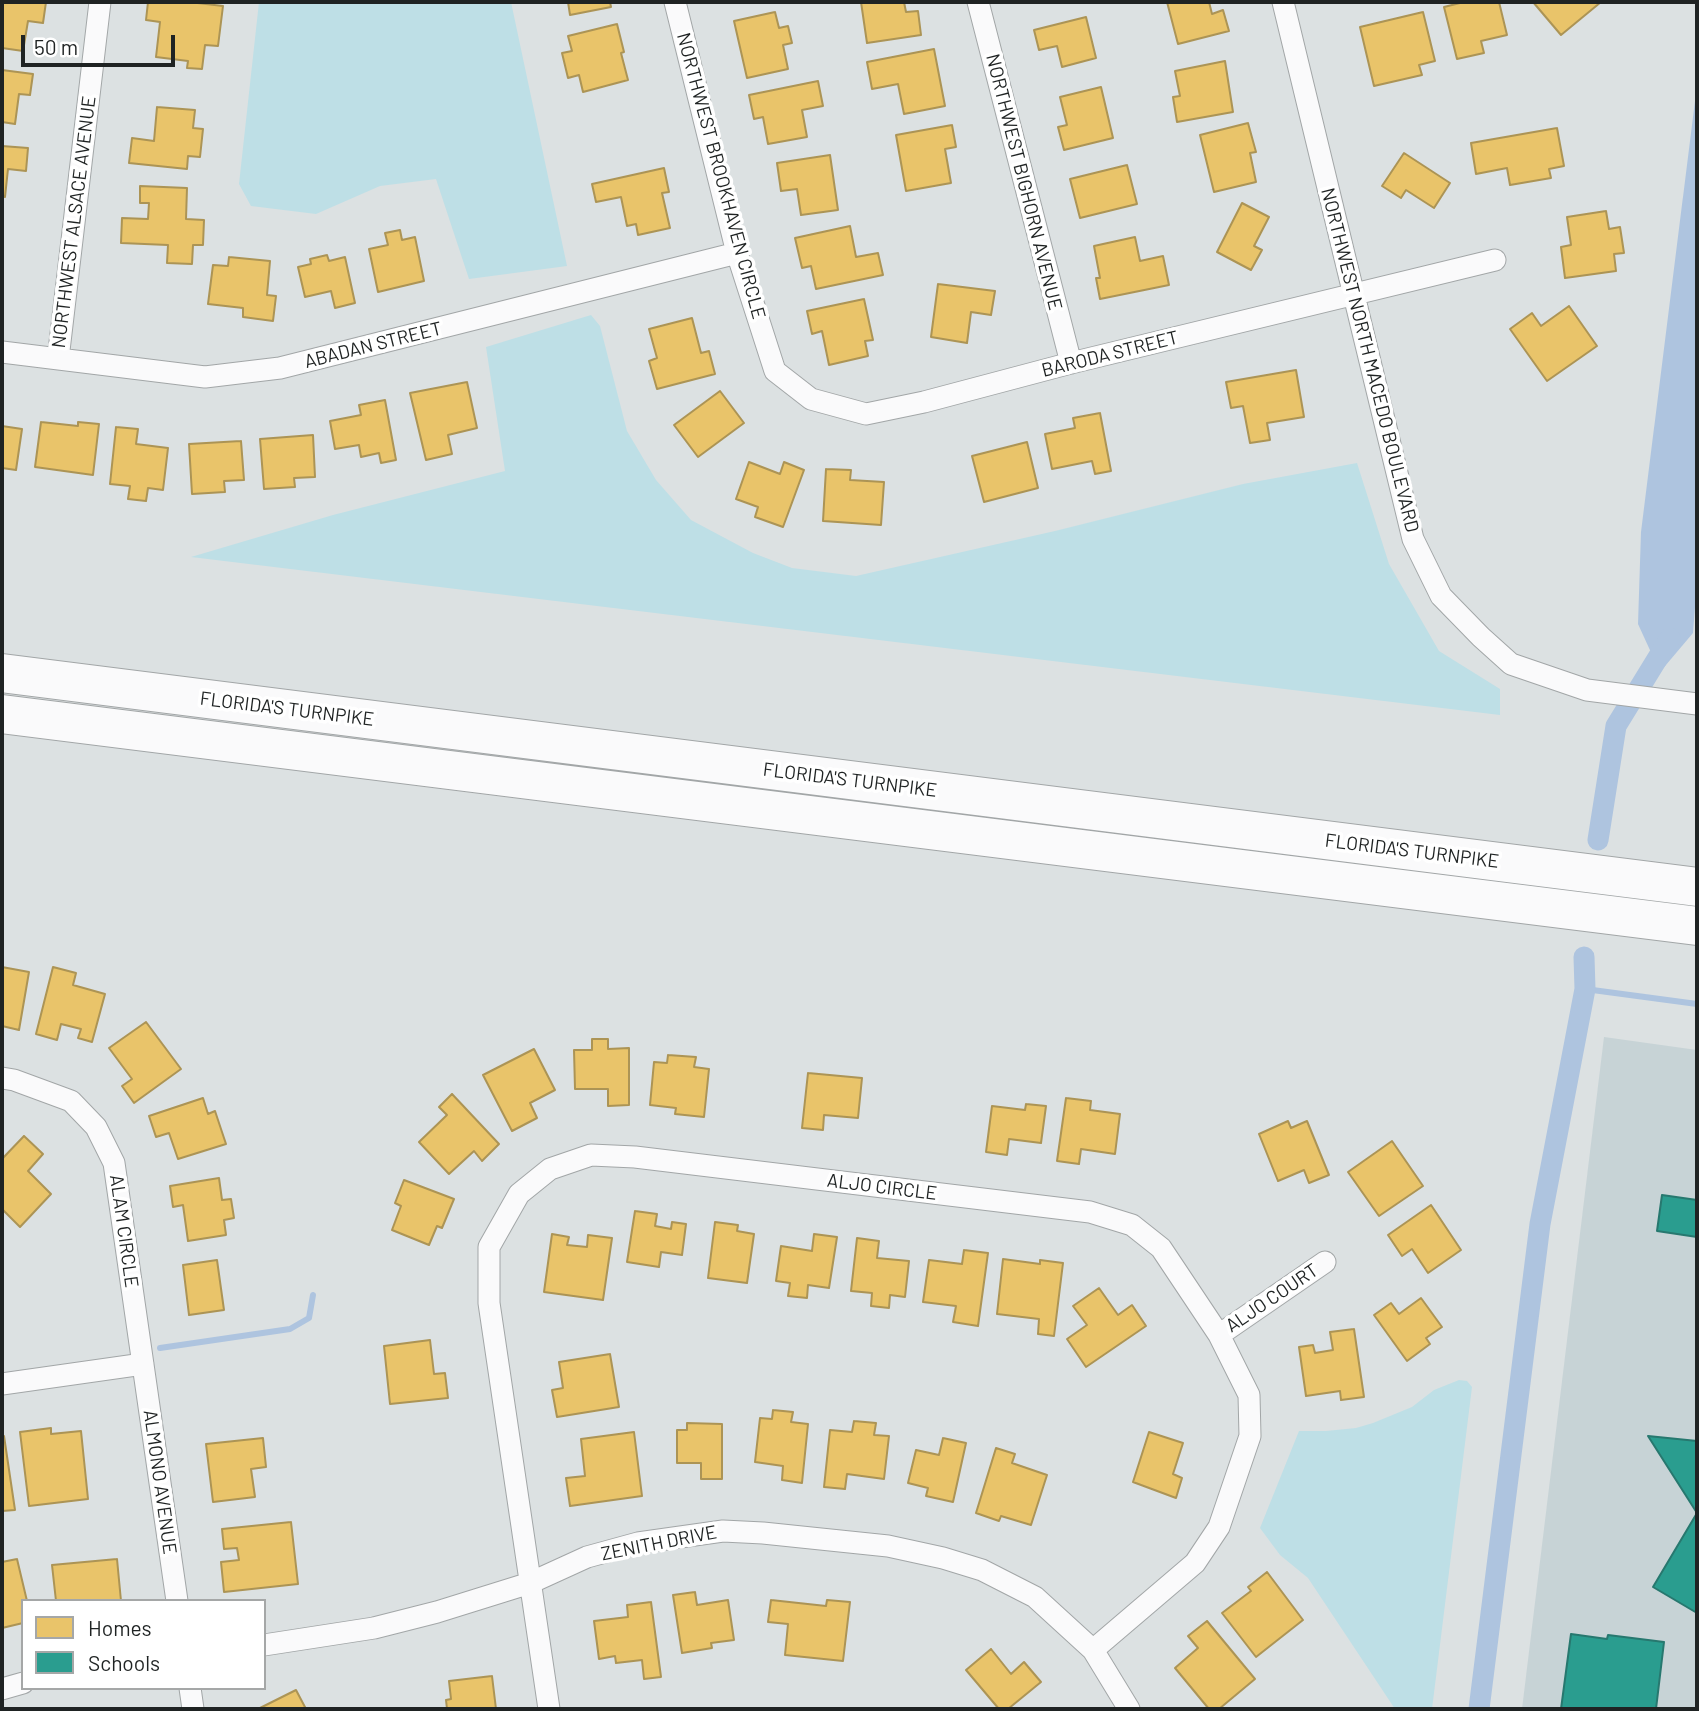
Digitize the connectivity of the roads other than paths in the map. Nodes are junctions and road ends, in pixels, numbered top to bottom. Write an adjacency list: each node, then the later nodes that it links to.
1 (100, 2): 9 (street, NORTHWEST ALSACE AVENUE)
2 (675, 2): 5 (street, NORTHWEST BROOKHAVEN CIRCLE)
3 (978, 2): 10 (street, NORTHWEST BIGHORN AVENUE)
4 (1283, 2): 7 (street, NORTHWEST NORTH MACEDO BOULEVARD)
5 (737, 253): 9 (street, ABADAN STREET); 11 (street, NORTHWEST BROOKHAVEN CIRCLE)
6 (1495, 260): 7 (street, BARODA STREET)
7 (1354, 295): 10 (street, BARODA STREET); 13 (street, NORTHWEST NORTH MACEDO BOULEVARD)
8 (2, 352): 9 (street, ABADAN STREET)
9 (58, 359)
10 (1071, 363): 11 (street, BARODA STREET)
11 (866, 414)
12 (2, 673): 15 (highway, FLORIDA'S TURNPIKE)
13 (1697, 704)
14 (2, 714): 16 (highway, FLORIDA'S TURNPIKE)
15 (1697, 887)
16 (1697, 926)
17 (2, 1078): 20 (street, ALAM CIRCLE)
18 (1325, 1262): 19 (street, ALJO COURT)
19 (1219, 1335): 22 (street, ALJO CIRCLE); 25 (street, ALJO CIRCLE)
20 (143, 1364): 21 (street); 23 (street, ALMONO AVENUE)
21 (2, 1384)
22 (530, 1583): 24 (street, ZENITH DRIVE); 25 (street, ZENITH DRIVE); 30 (street, ALJO CIRCLE)
23 (177, 1599)
24 (266, 1645)
25 (1093, 1650): 31 (street, ZENITH DRIVE)
26 (21, 1683): 27 (street)
27 (2, 1689)
28 (190, 1690): 29 (street)
29 (193, 1709)
30 (549, 1709)
31 (1129, 1709)

